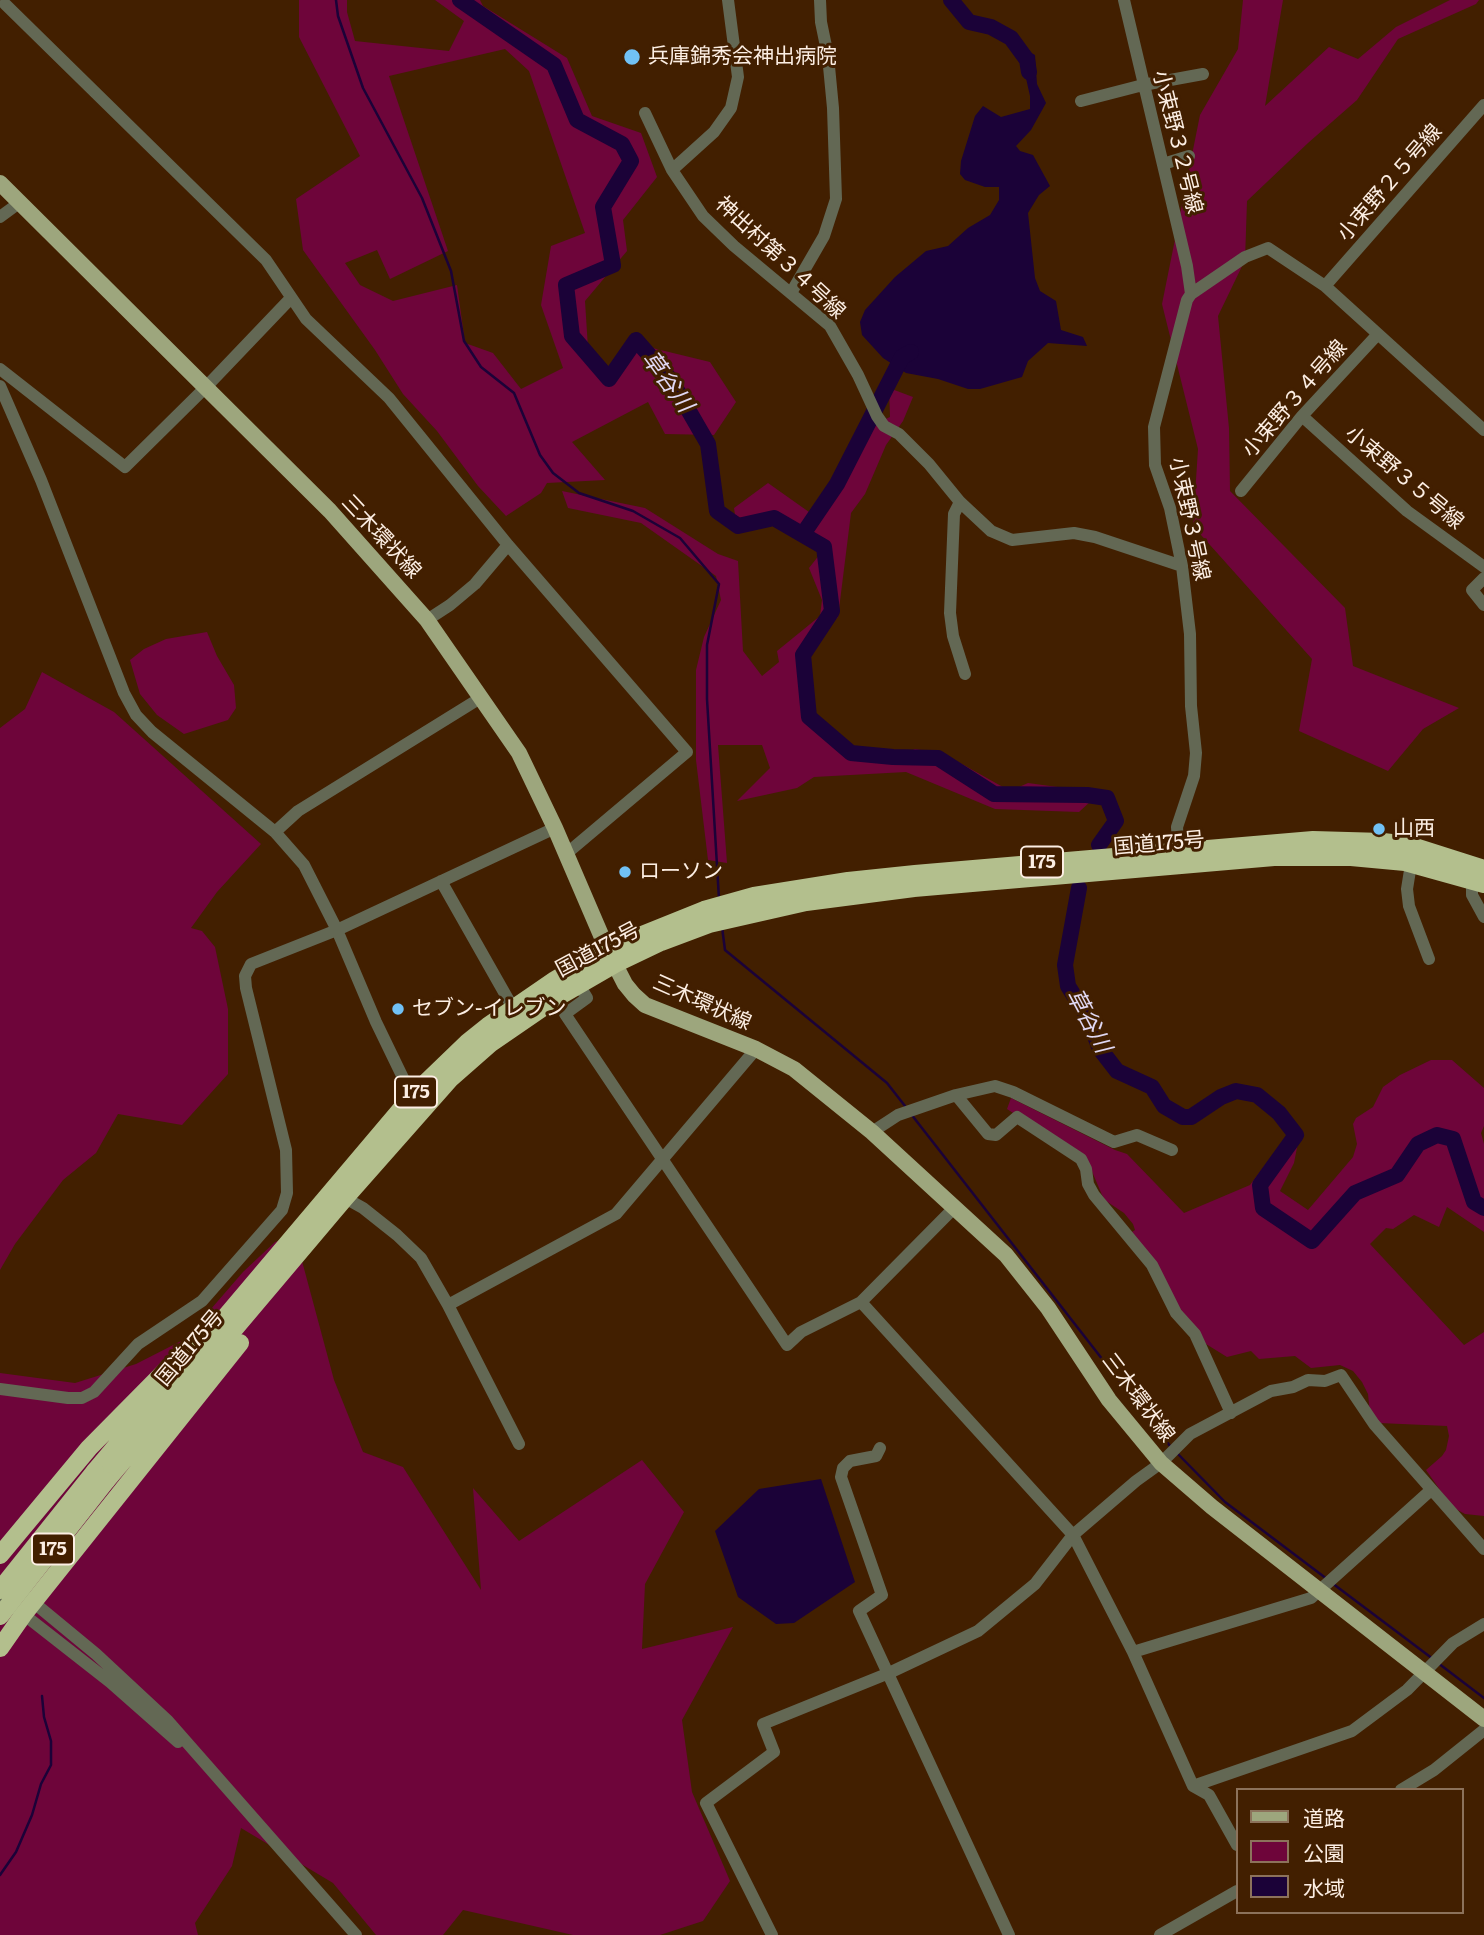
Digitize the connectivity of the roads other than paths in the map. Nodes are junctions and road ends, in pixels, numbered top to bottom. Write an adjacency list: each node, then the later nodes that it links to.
1 (728, 0): 12 (street)
2 (820, 0): 17 (street)
3 (1124, 0): 6 (street, 小束野３２号線)
4 (5, 4): 19 (street)
5 (1203, 75): 6 (street)
6 (1143, 85): 7 (street); 11 (street, 小束野３２号線)
7 (1081, 101)
8 (1484, 105): 16 (street, 小束野２５号線)
9 (645, 113): 12 (street, 神出村第３４号線)
10 (1189, 156): 11 (street)
11 (1163, 164): 18 (street, 小束野３２号線)
12 (672, 170): 17 (street, 神出村第３４号線)
13 (0, 183): 14 (main road, 三木環状線)
14 (19, 203): 15 (street); 22 (main road, 三木環状線)
15 (0, 217)
16 (1325, 286): 18 (street); 20 (street)
17 (791, 293): 27 (street, 神出村第３４号線)
18 (1191, 293): 29 (street, 小束野３号線)
19 (291, 298): 22 (street); 28 (street)
20 (1378, 334): 24 (street, 小束野３４号線); 25 (street)
21 (0, 369): 22 (street)
22 (206, 387): 33 (main road, 三木環状線)
23 (2, 393): 37 (street)
24 (1302, 416): 26 (street, 小束野３４号線); 30 (street, 小束野３５号線)
25 (1484, 430)
26 (1241, 491)
27 (960, 502): 29 (street, 神出村第３４号線); 34 (street)
28 (508, 545): 33 (street); 38 (street)
29 (1182, 566): 39 (street, 小束野３号線)
30 (1484, 567)
31 (1484, 578): 32 (street)
32 (1484, 605)
33 (427, 620): 35 (main road, 三木環状線)
34 (965, 674)
35 (482, 697): 36 (main road, 三木環状線); 37 (street)
36 (555, 828): 38 (main road, 三木環状線); 42 (street)
37 (275, 831): 44 (street)
38 (566, 854): 45 (main road, 三木環状線)
39 (1179, 858): 40 (highway, 国道175号 / 175); 41 (highway, 国道175号 / 175); 45 (highway, 国道175号 / 175)
40 (1411, 864): 41 (highway, 国道175号 / 175); 46 (street)
41 (1480, 878): 43 (street)
42 (441, 881): 44 (street); 48 (street)
43 (1484, 917)
44 (337, 930): 51 (street); 60 (street)
45 (611, 956): 47 (highway, 国道175号 / 175); 48 (highway, 国道175号 / 175); 49 (main road, 三木環状線)
46 (1429, 959)
47 (579, 985): 51 (highway, 国道175号 / 175); 54 (street)
48 (513, 1009): 51 (highway, 国道175号 / 175)
49 (756, 1049): 52 (main road, 三木環状線); 54 (street)
50 (957, 1095): 52 (street); 53 (street); 61 (street)
51 (419, 1101): 55 (highway, 国道175号 / 175); 57 (highway, 国道175号 / 175)
52 (872, 1132): 56 (main road, 三木環状線)
53 (1172, 1150)
54 (662, 1158): 58 (street); 59 (street)
55 (345, 1198): 57 (highway, 国道175号 / 175); 59 (street)
56 (955, 1207): 58 (street); 64 (main road, 三木環状線)
57 (268, 1280): 65 (highway, 国道175号 / 175); 69 (highway); 74 (highway)
58 (861, 1302): 67 (street)
59 (448, 1306): 62 (street)
60 (0, 1389)
61 (1231, 1413): 64 (street); 66 (street)
62 (519, 1444)
63 (880, 1448): 80 (street)
64 (1161, 1463): 67 (street); 72 (main road, 三木環状線)
65 (101, 1476): 71 (highway, 国道175号 / 175, bridge); 75 (highway, 国道175号 / 175, bridge)
66 (1431, 1490): 68 (street); 72 (street)
67 (1073, 1535): 78 (street); 80 (street)
68 (1484, 1549)
69 (0, 1555)
70 (0, 1575): 74 (street)
71 (0, 1590)
72 (1320, 1590): 78 (street); 79 (main road, 三木環状線)
73 (0, 1596): 74 (street)
74 (29, 1609): 77 (highway); 87 (street)
75 (0, 1616)
76 (1484, 1624): 79 (street)
77 (0, 1648)
78 (1133, 1652): 83 (street)
79 (1425, 1672): 81 (main road, 三木環状線); 83 (street)
80 (889, 1673): 88 (street); 89 (street)
81 (1484, 1719)
82 (1484, 1730): 84 (street)
83 (1193, 1786): 85 (street)
84 (1404, 1788)
85 (1236, 1842)
86 (1236, 1892): 90 (street)
87 (348, 1933)
88 (772, 1935)
89 (1009, 1935)
90 (1160, 1935)

